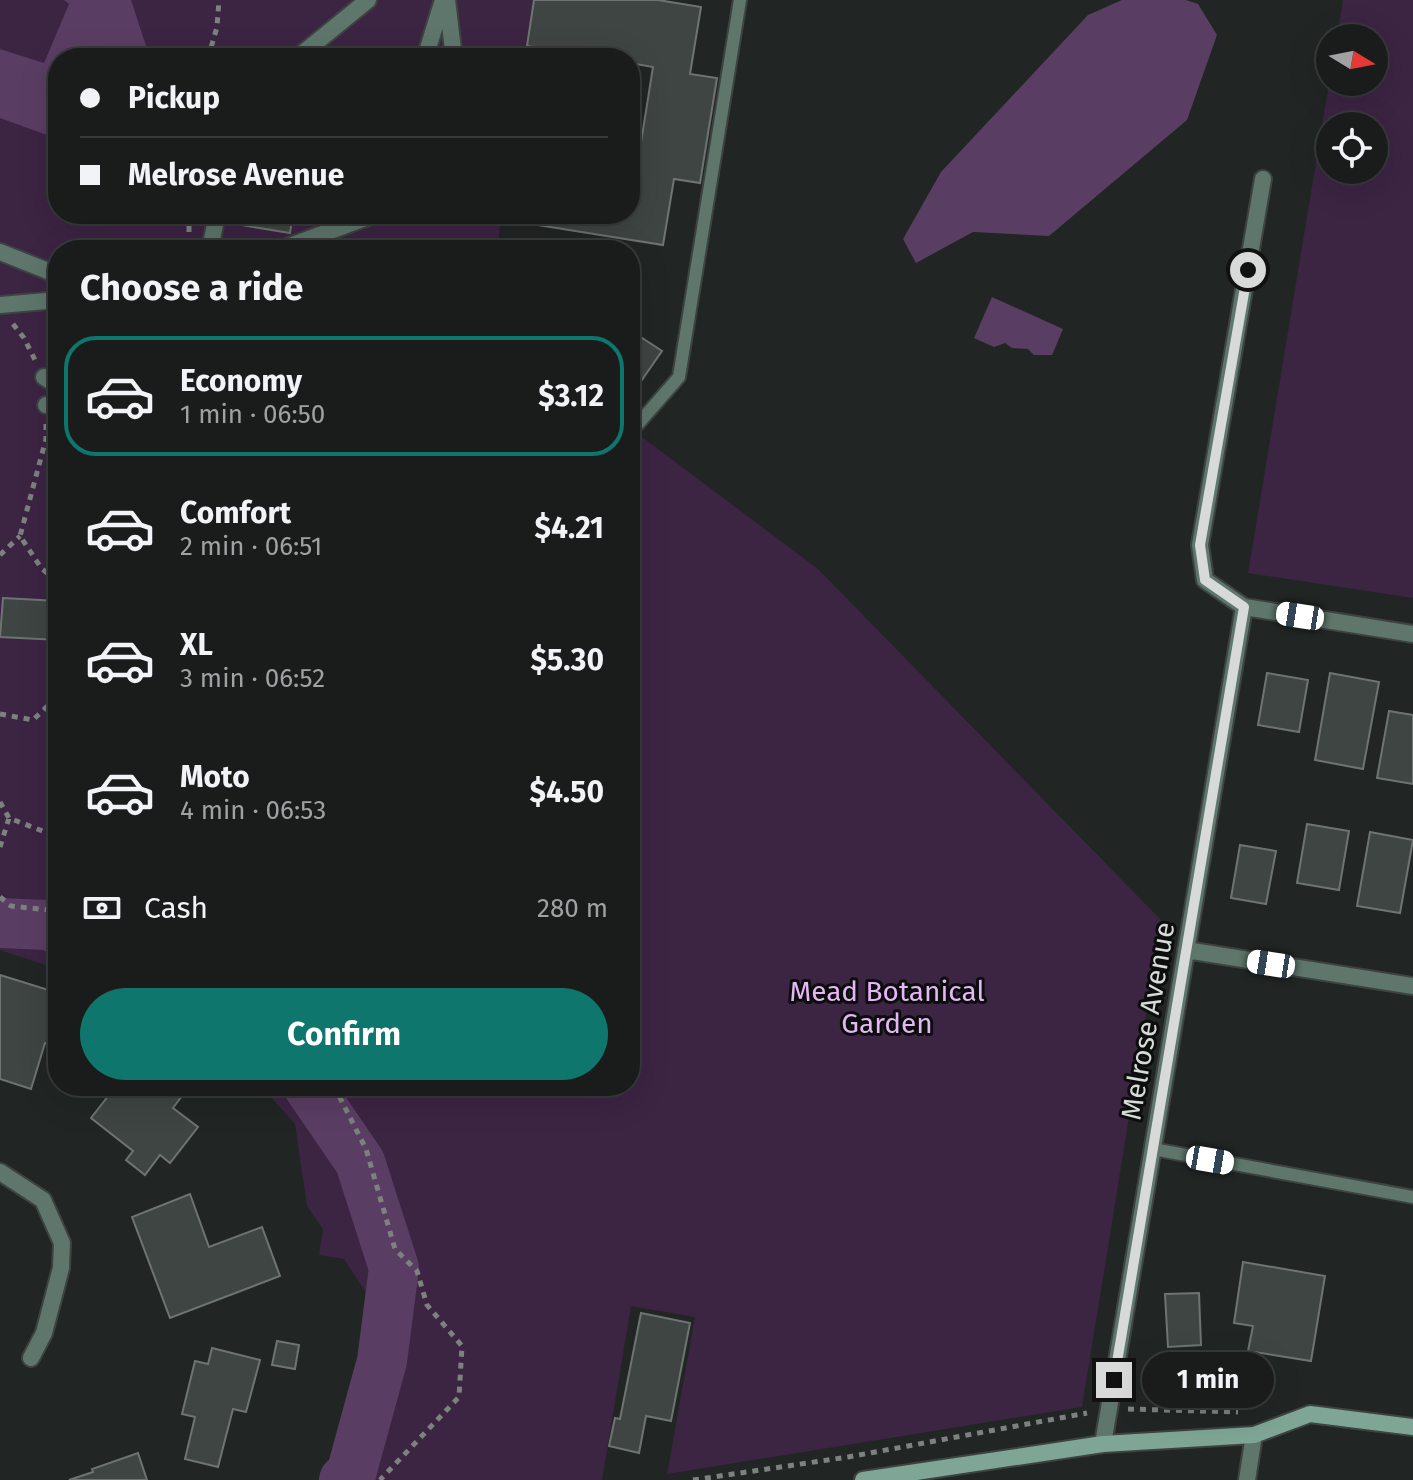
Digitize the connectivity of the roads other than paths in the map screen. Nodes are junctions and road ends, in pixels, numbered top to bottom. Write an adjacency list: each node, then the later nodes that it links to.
1 (368, 0): 4 (street)
2 (445, 0): 5 (street); 6 (street)
3 (740, 0): 14 (lane)
4 (309, 48)
5 (428, 48)
6 (452, 48)
7 (1263, 179): 15 (street)
8 (349, 224): 9 (street)
9 (306, 240)
10 (0, 252): 11 (street)
11 (48, 271)
12 (48, 302): 13 (street)
13 (3, 310)
14 (640, 422)
15 (1244, 607): 16 (street); 17 (street, Melrose Avenue)
16 (1413, 634)
17 (1186, 950): 18 (street); 19 (street, Melrose Avenue)
18 (1413, 986)
19 (1153, 1149): 21 (lane); 25 (street, Melrose Avenue)
20 (0, 1172): 22 (street)
21 (1413, 1197)
22 (31, 1358)
23 (1413, 1427): 24 (street)
24 (1254, 1435): 25 (street); 27 (street)
25 (1103, 1444): 26 (street)
26 (863, 1480)
27 (1247, 1480)

